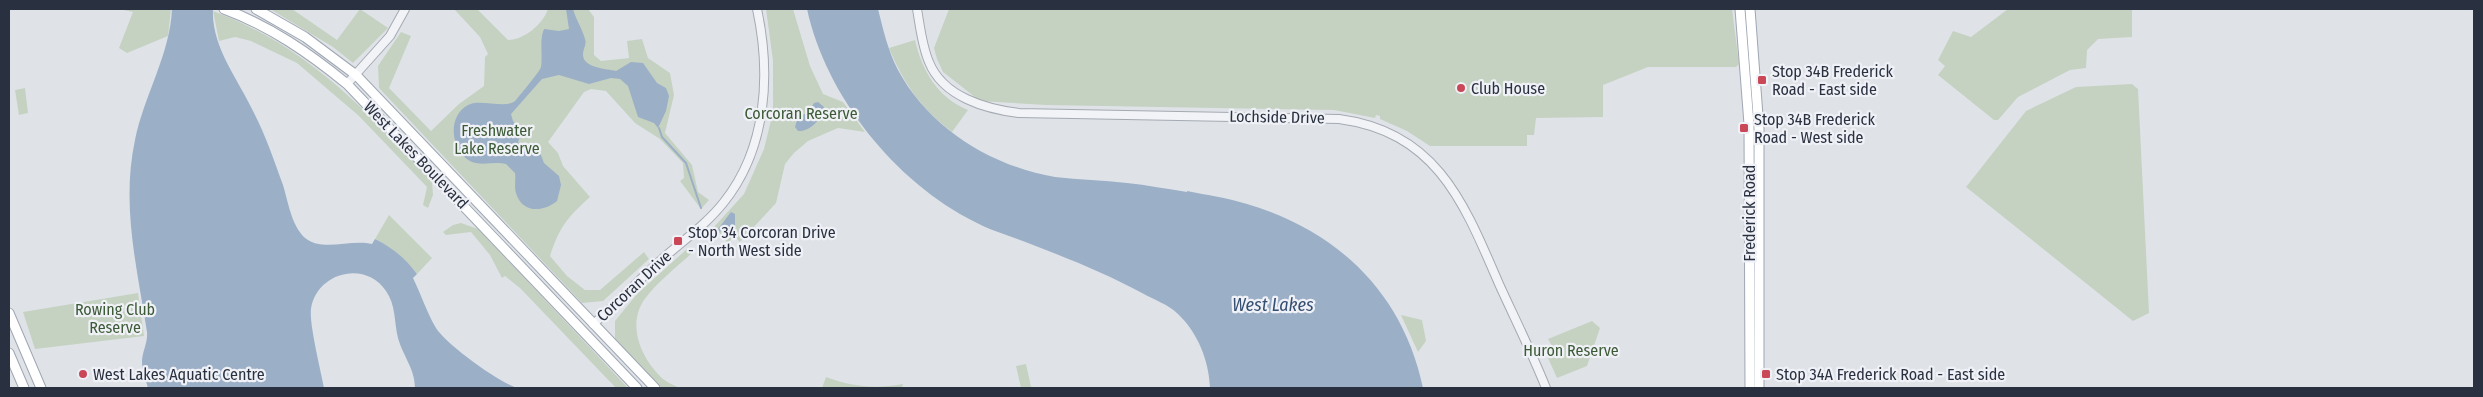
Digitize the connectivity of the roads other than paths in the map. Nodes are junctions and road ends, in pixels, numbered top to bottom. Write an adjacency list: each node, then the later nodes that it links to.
1 (226, 9): 9 (main road, West Lakes Boulevard)
2 (256, 9): 8 (main road, West Lakes Boulevard)
3 (405, 9): 8 (street)
4 (757, 9): 15 (street, Corcoran Drive)
5 (917, 9): 22 (street, Lochside Drive)
6 (1740, 9): 23 (main road, Frederick Road)
7 (1750, 9): 24 (main road, Frederick Road)
8 (356, 75): 9 (street); 10 (main road, West Lakes Boulevard)
9 (347, 84): 11 (main road, West Lakes Boulevard)
10 (465, 190): 11 (main road); 12 (main road, West Lakes Boulevard)
11 (458, 199): 13 (main road, West Lakes Boulevard)
12 (523, 250): 13 (main road); 15 (main road, West Lakes Boulevard)
13 (542, 288): 16 (main road, West Lakes Boulevard)
14 (9, 313): 19 (main road)
15 (593, 324): 16 (main road); 21 (main road, West Lakes Boulevard)
16 (583, 332): 20 (main road, West Lakes Boulevard)
17 (9, 353): 18 (main road)
18 (24, 388)
19 (41, 388)
20 (637, 388)
21 (655, 388)
22 (1546, 388)
23 (1750, 388)
24 (1759, 388)

